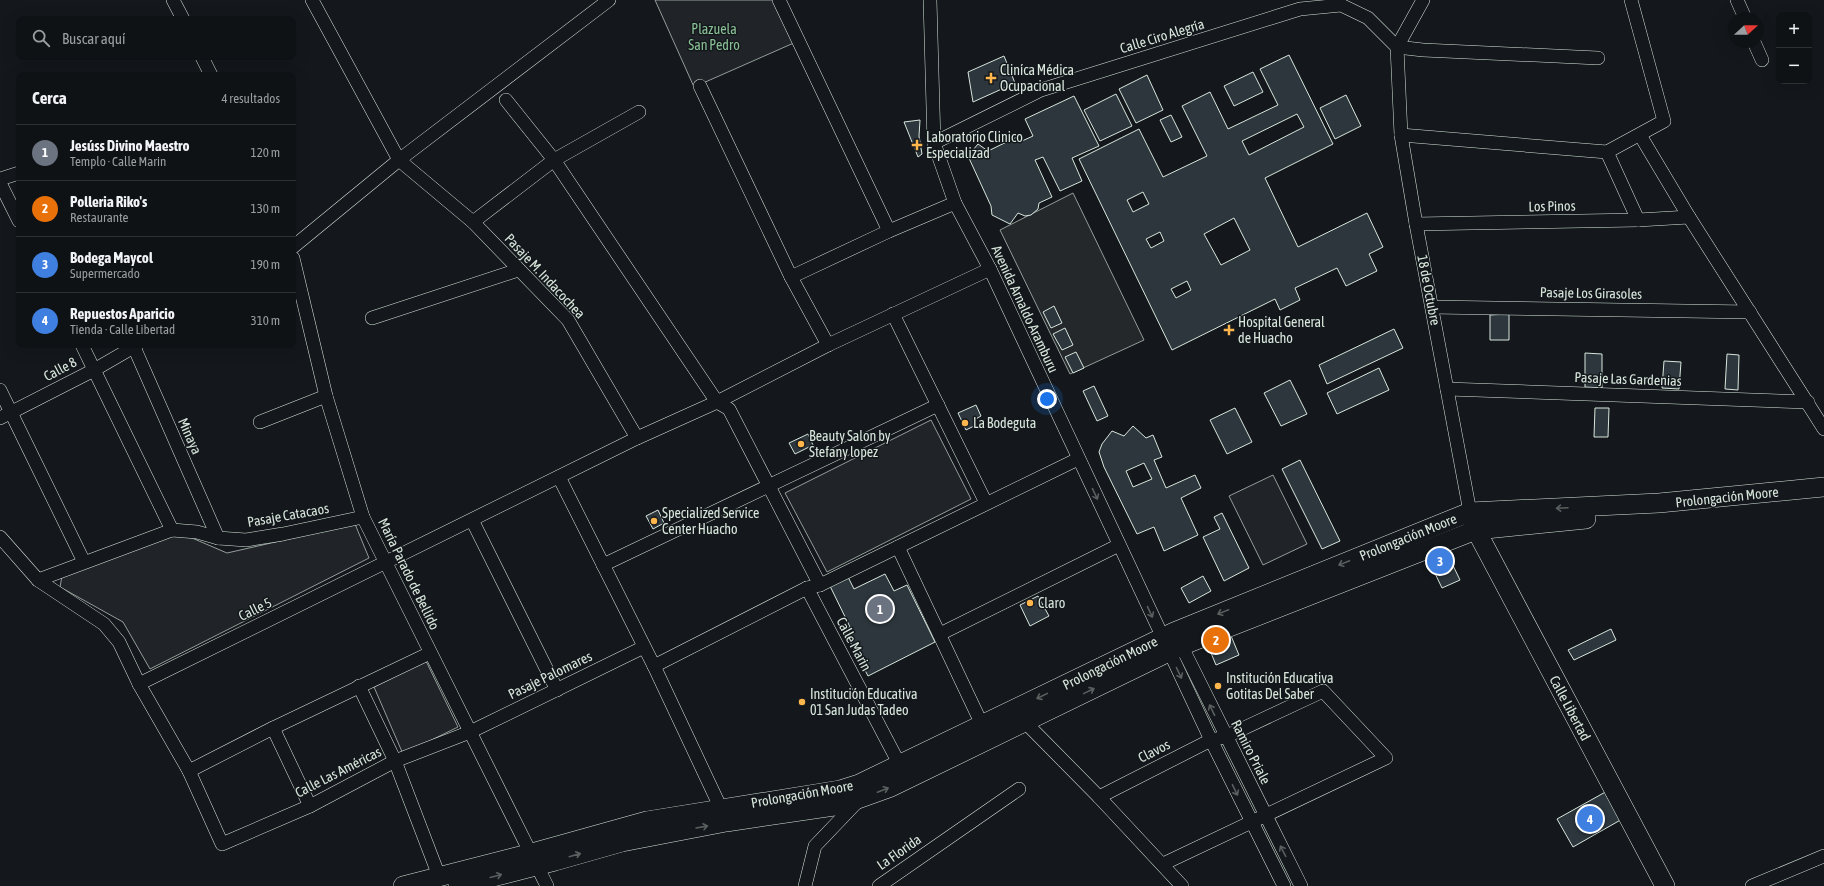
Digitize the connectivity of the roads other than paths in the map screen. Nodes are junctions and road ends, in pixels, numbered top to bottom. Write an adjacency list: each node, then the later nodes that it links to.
1 (173, 0): 10 (street)
2 (312, 0): 24 (street)
3 (608, 0): 24 (street)
4 (779, 0): 35 (street)
5 (1423, 0): 11 (street)
6 (1631, 0): 21 (street)
7 (1737, 0): 9 (street)
8 (933, 1): 22 (street, Avenida Arnaldo Aramburu)
9 (1742, 12)
10 (181, 16)
11 (1397, 47): 13 (street); 20 (street, 18 de Octubre); 22 (street, Calle Ciro Alegría)
12 (1757, 48): 15 (street)
13 (1598, 58)
14 (204, 60): 16 (street)
15 (1762, 60)
16 (210, 72)
17 (700, 86): 40 (street)
18 (506, 100): 25 (street, Calle Marin)
19 (639, 112): 25 (street)
20 (1401, 135): 23 (street); 34 (street, 18 de Octubre)
21 (1640, 135): 23 (street); 31 (street)
22 (934, 143): 29 (street, Avenida Arnaldo Aramburu)
23 (1607, 152): 32 (street)
24 (400, 160): 33 (street, Pasaje M. Indacochea); 36 (street)
25 (554, 160): 33 (street); 53 (street, Calle Marin)
26 (16, 174): 27 (street)
27 (0, 179)
28 (0, 183): 30 (street)
29 (955, 203): 35 (street); 37 (street, Avenida Arnaldo Aramburu)
30 (16, 214)
31 (1689, 216): 32 (street, Los Pinos); 42 (street)
32 (1638, 220): 34 (street, Los Pinos)
33 (473, 222): 38 (street, Pasaje M. Indacochea)
34 (1416, 224): 41 (street, 18 de Octubre)
35 (889, 230): 40 (street)
36 (296, 245)
37 (990, 269): 43 (street, Calle 5); 61 (street, Avenida Arnaldo Aramburu)
38 (518, 270): 44 (street); 60 (street, Pasaje M. Indacochea)
39 (296, 271): 52 (street, María Parado de Bellido)
40 (791, 277): 45 (street)
41 (1432, 307): 42 (street, Pasaje Los Girasoles); 50 (street, 18 de Octubre)
42 (1750, 312): 54 (street)
43 (894, 314): 45 (street, Calle 5); 55 (street)
44 (372, 318)
45 (828, 345): 53 (street, Calle 5)
46 (83, 348): 49 (street)
47 (132, 348): 49 (street, Calle 8)
48 (136, 348): 73 (street, Minaya)
49 (94, 370): 56 (street, Calle 8); 70 (street)
50 (1447, 389): 54 (street, Pasaje Las Gardenias); 67 (street, 18 de Octubre)
51 (0, 390): 56 (street)
52 (326, 396): 58 (street); 68 (street, María Parado de Bellido)
53 (717, 402): 60 (street, Calle 5); 63 (street, Calle Marin)
54 (1808, 402): 59 (street)
55 (938, 405): 63 (street); 66 (street)
56 (12, 412): 57 (street, Calle 8); 76 (street)
57 (0, 418)
58 (260, 422)
59 (1824, 429)
60 (637, 438): 62 (street, Calle 5)
61 (1078, 459): 66 (street); 74 (street, Avenida Arnaldo Aramburu, one-way to 74)
62 (559, 477): 69 (street, Calle 5); 78 (street)
63 (769, 487): 78 (street); 80 (street, Calle Marin)
64 (1824, 487): 67 (street, Prolongación Moore, one-way to 67)
65 (1824, 497): 71 (street, Prolongación Moore)
66 (986, 503): 75 (street)
67 (1470, 512): 71 (street, 18 de Octubre); 82 (street, Prolongación Moore, one-way to 82)
68 (363, 517): 73 (street, Pasaje Catacaos); 77 (street, María Parado de Bellido)
69 (472, 520): 77 (street, Calle 5); 88 (street)
70 (172, 530): 73 (street, Pasaje Catacaos); 76 (street)
71 (1476, 530): 82 (street, Prolongación Moore); 117 (street, Calle Libertad)
72 (0, 537): 79 (street)
73 (218, 538)
74 (1119, 545): 81 (street); 82 (street, Avenida Arnaldo Aramburu, one-way to 82)
75 (898, 547): 80 (street); 81 (street)
76 (84, 562): 79 (street)
77 (385, 563): 84 (street, María Parado de Bellido); 86 (street, Calle 5)
78 (603, 565): 83 (street)
79 (38, 580): 86 (street)
80 (814, 587): 85 (street); 97 (street, Calle Marin)
81 (940, 634): 92 (street)
82 (1172, 642): 89 (street, Prolongación Moore, one-way to 82); 92 (street, Prolongación Moore, one-way to 92); 93 (street, Ramiro Priale, one-way to 82); 94 (street, one-way to 94)
83 (644, 647): 85 (street); 88 (street, Pasaje Palomares)
84 (430, 653): 87 (street); 91 (street, María Parado de Bellido)
85 (654, 666): 102 (street)
86 (139, 684): 96 (street)
87 (359, 686): 90 (street); 95 (street)
88 (557, 690): 91 (street, Pasaje Palomares)
89 (1026, 722): 92 (street, Prolongación Moore); 100 (street)
90 (272, 728): 96 (street); 101 (street)
91 (470, 732): 95 (street, Calle Las Américas); 106 (street, María Parado de Bellido)
92 (986, 732): 97 (street, Prolongación Moore)
93 (1225, 737): 94 (street, Clavos); 103 (street, Ramiro Priale); 103 (street, Clavos)
94 (1211, 740): 100 (street, Clavos); 104 (street, one-way to 104)
95 (395, 761): 101 (street, Calle Las Américas); 108 (street)
96 (189, 771): 101 (street, Calle Las Américas)
97 (903, 772): 99 (street, Prolongación Moore)
98 (1019, 789): 113 (street, La Florida)
99 (859, 792): 102 (street, Prolongación Moore); 112 (street)
100 (1099, 797): 107 (street)
101 (310, 806)
102 (724, 815): 106 (street, Prolongación Moore)
103 (1265, 816): 104 (street); 116 (street, Ramiro Priale, one-way to 103)
104 (1251, 822): 107 (street); 115 (street)
105 (1824, 856): 118 (street)
106 (535, 859): 108 (street, Prolongación Moore); 110 (street, Prolongación Moore, one-way to 106); 111 (street, María Parado de Bellido)
107 (1162, 864): 114 (street)
108 (439, 876): 109 (street, Prolongación Moore)
109 (404, 886)
110 (458, 886)
111 (547, 886)
112 (805, 886)
113 (879, 886)
114 (1182, 886)
115 (1284, 886)
116 (1301, 886)
117 (1665, 886)
118 (1752, 886)

